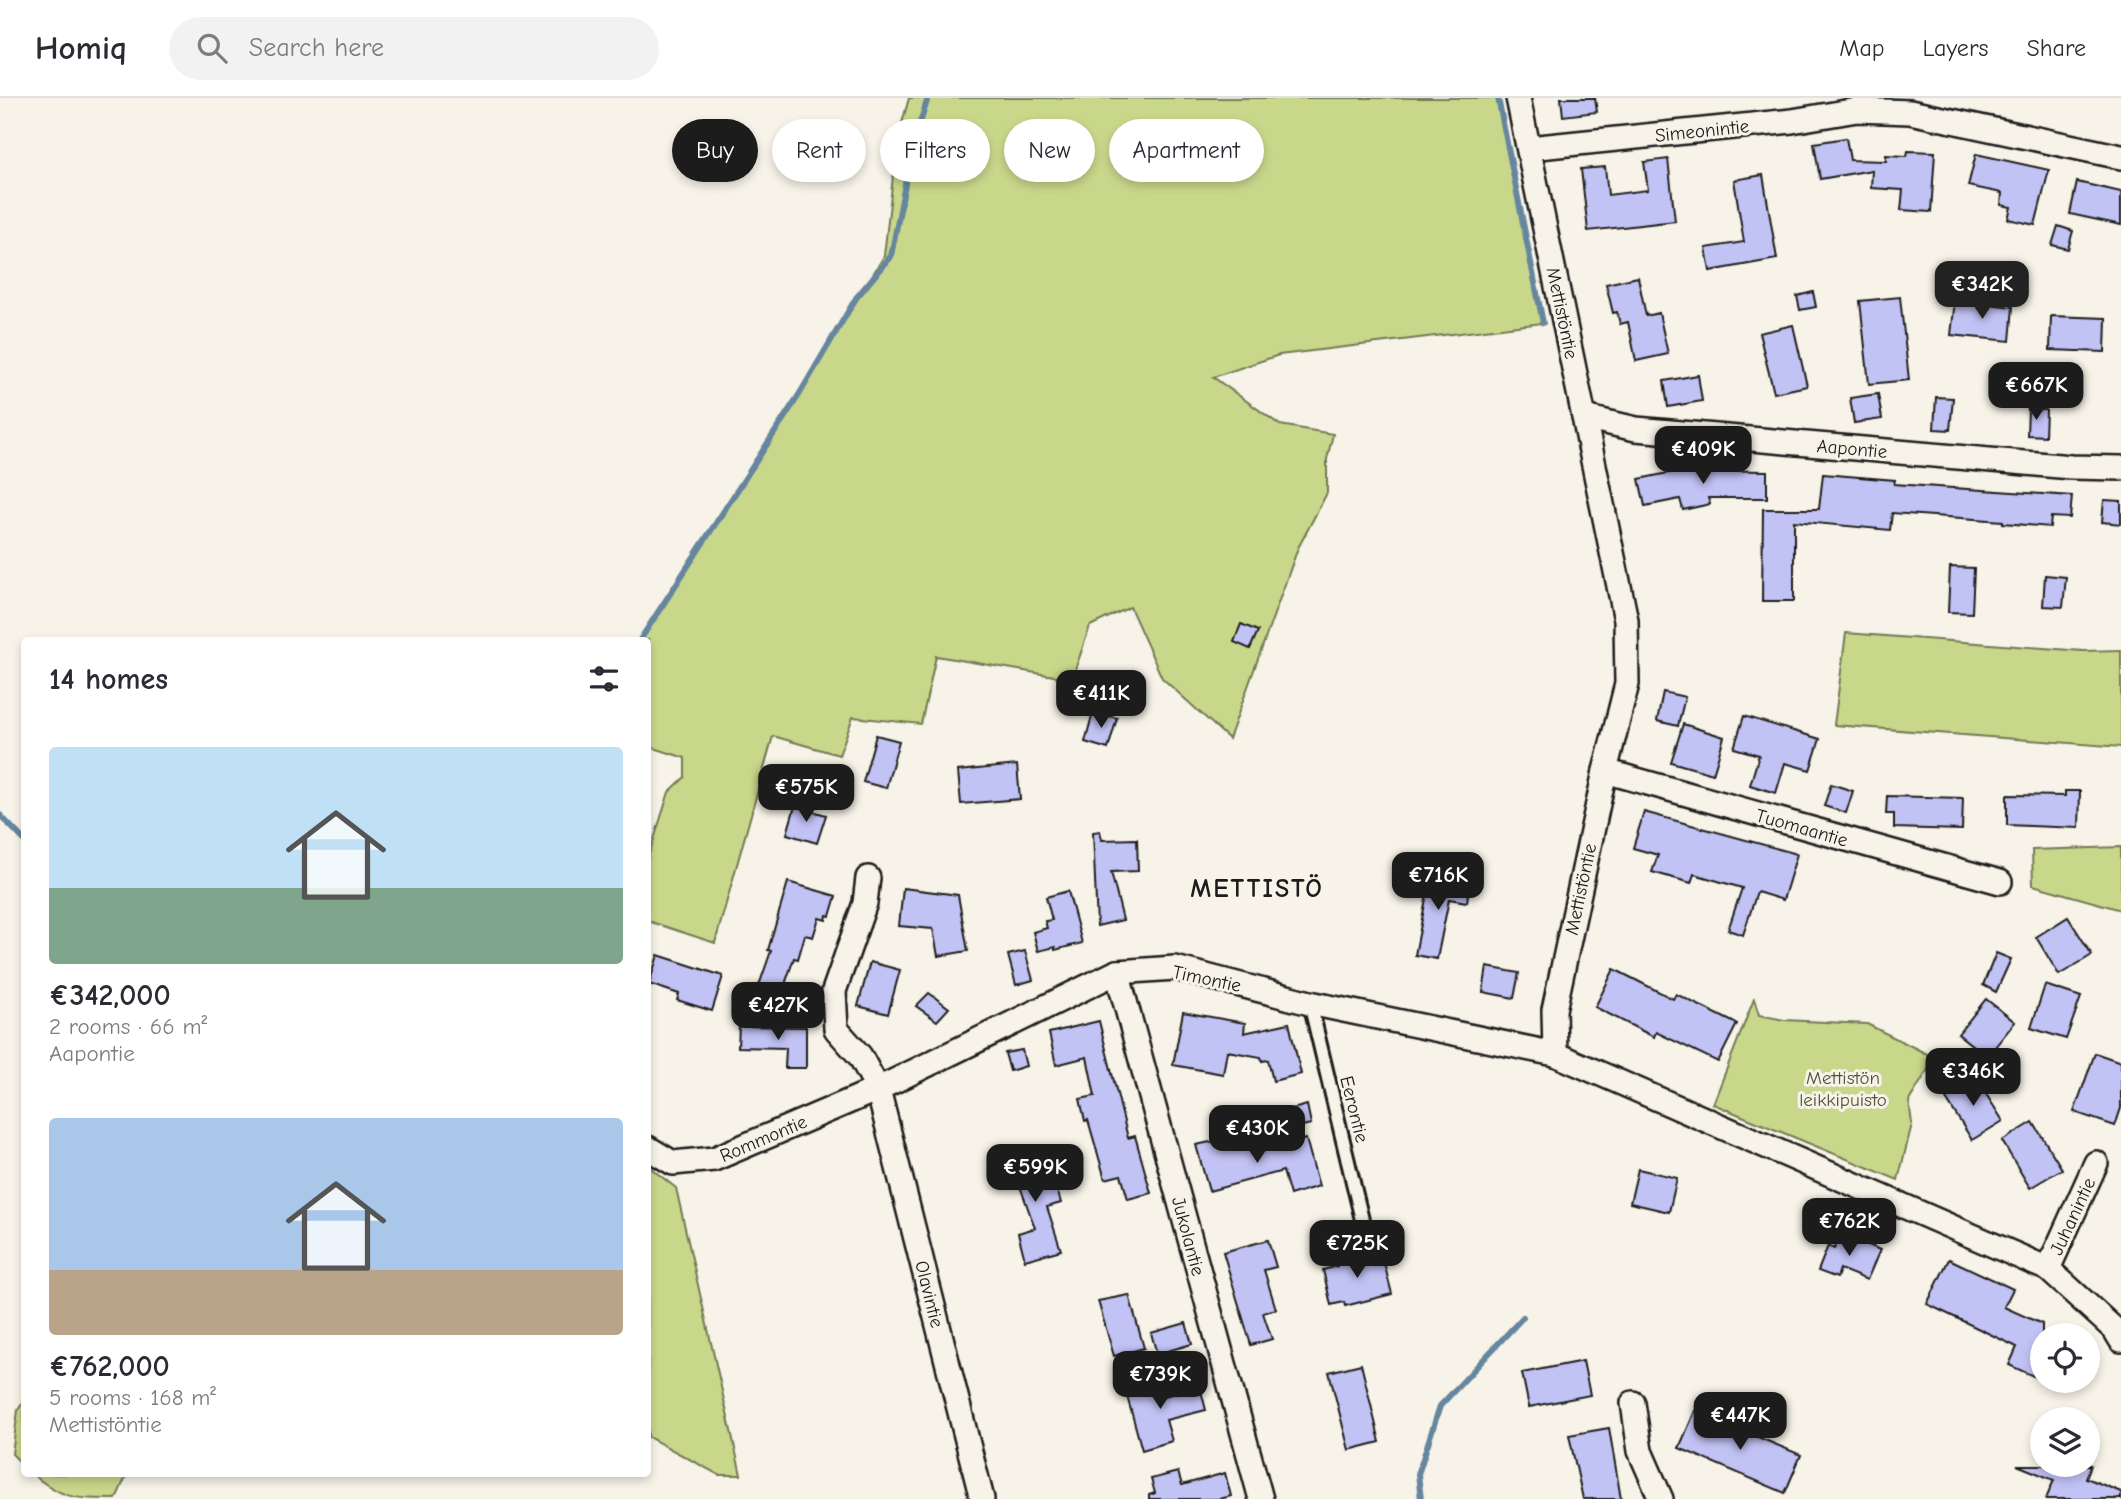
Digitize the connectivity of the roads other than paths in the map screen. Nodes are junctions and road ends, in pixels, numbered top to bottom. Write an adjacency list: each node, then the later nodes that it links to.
1 (1518, 98): 2 (street, Mettistöntie)
2 (1529, 148): 3 (street, Simeonintie); 4 (street, Mettistöntie)
3 (2121, 157)
4 (1584, 417): 5 (street, Aapontie); 6 (street, Mettistöntie)
5 (2121, 468)
6 (1605, 771): 8 (street, Tuomaantie); 11 (street, Mettistöntie)
7 (868, 878): 12 (street, Olavintie)
8 (2000, 882)
9 (1117, 972): 10 (street, Timontie); 12 (street, Timontie); 20 (street, Jukolantie)
10 (1310, 1003): 11 (street, Timontie); 15 (lane, Eerontie)
11 (1555, 1054): 16 (street)
12 (878, 1089): 13 (street, Rommontie); 19 (street, Olavintie)
13 (651, 1150)
14 (2096, 1163): 16 (street, Juhanintie)
15 (1363, 1224)
16 (2048, 1269): 17 (street)
17 (2121, 1340)
18 (1633, 1403): 21 (street)
19 (982, 1499)
20 (1261, 1499)
21 (1661, 1499)

